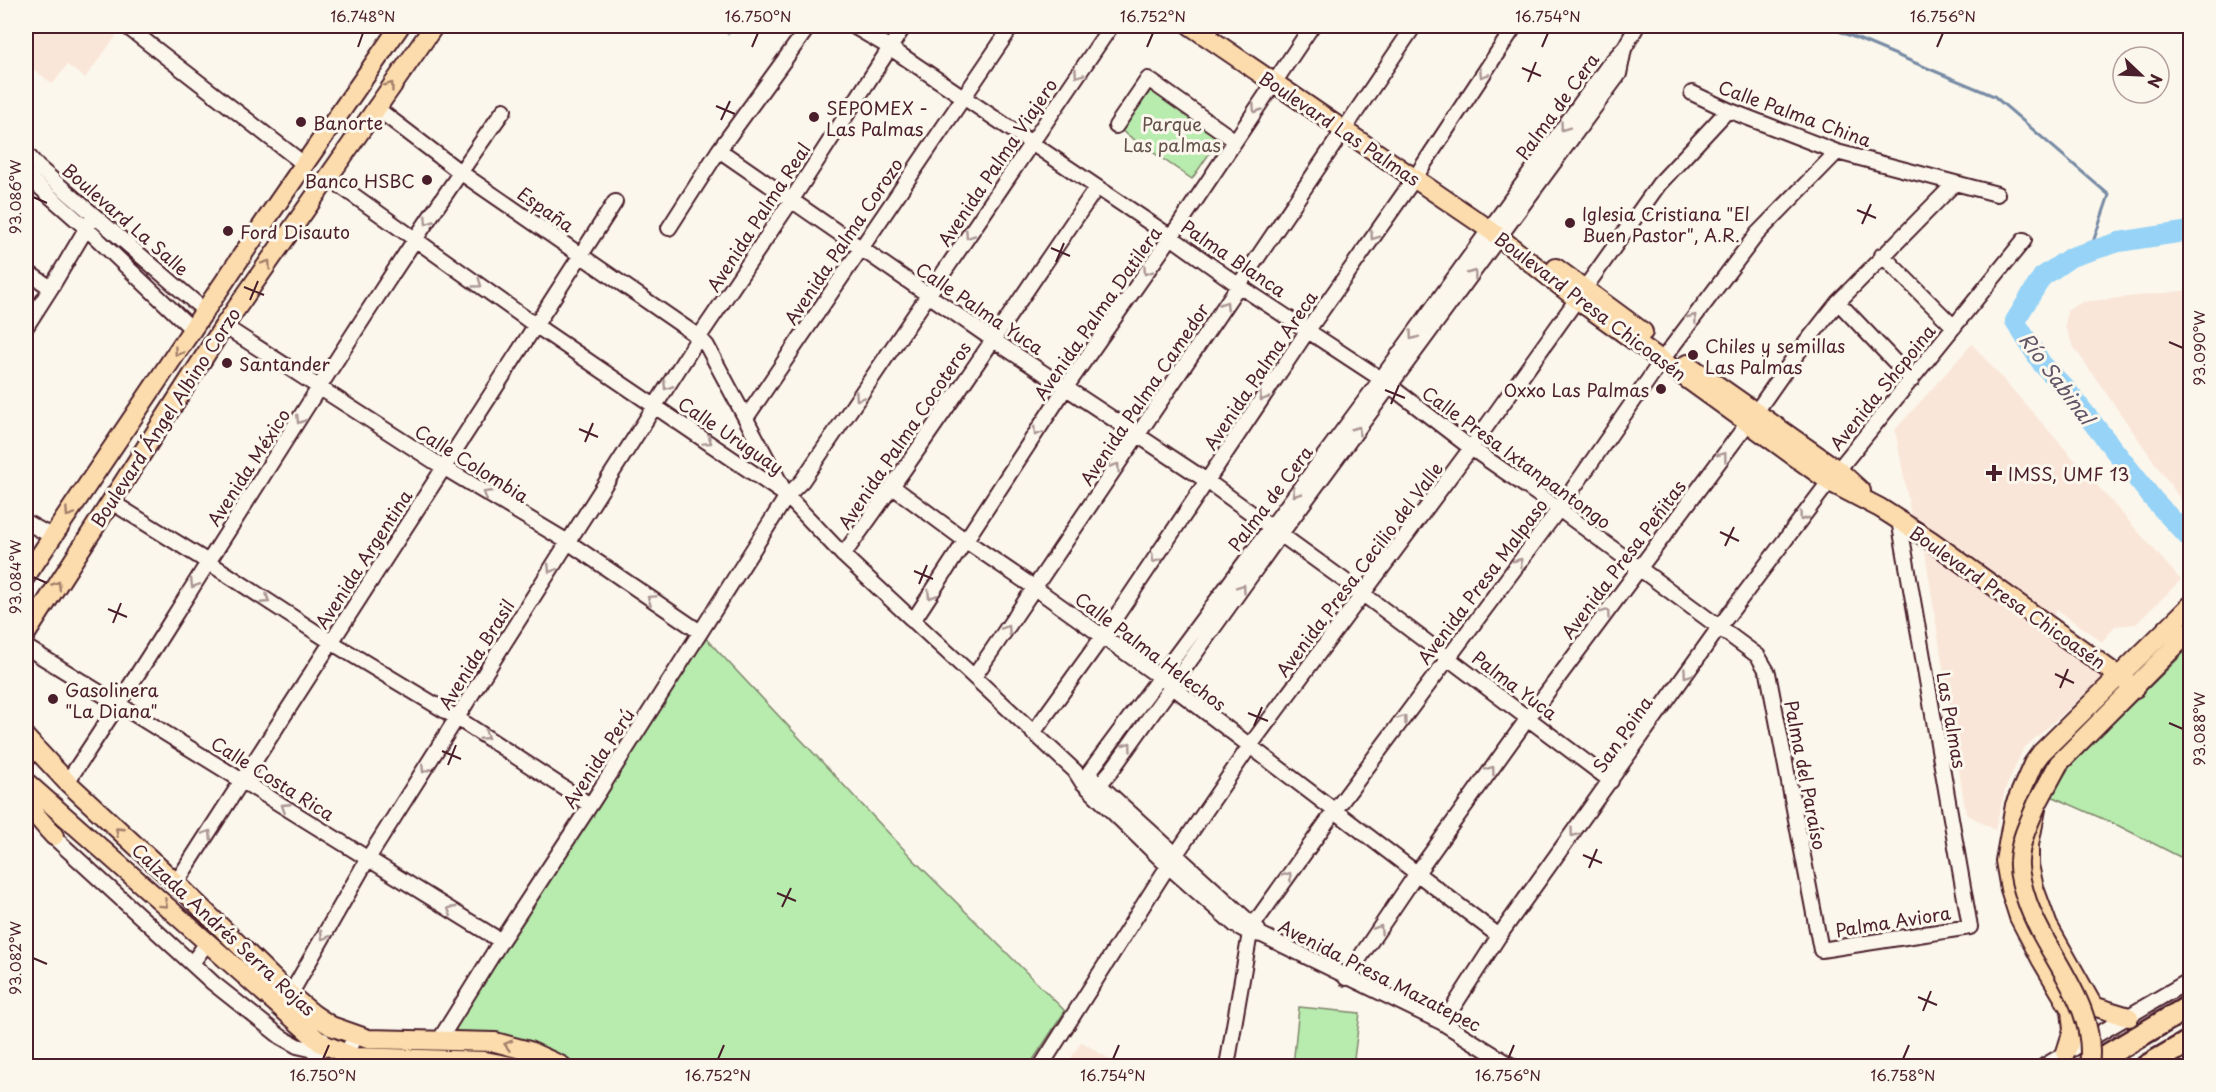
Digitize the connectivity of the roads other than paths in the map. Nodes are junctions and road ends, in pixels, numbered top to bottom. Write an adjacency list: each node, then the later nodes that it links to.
1 (126, 26): 29 (street)
2 (400, 26): 29 (main road, Boulevard Ángel Albino Corzo)
3 (434, 26): 19 (main road, Boulevard Ángel Albino Corzo, one-way to 3)
4 (809, 26): 26 (street)
5 (853, 26): 15 (street, Palma Blanca)
6 (904, 26): 15 (street, Avenida Palma Real)
7 (1012, 26): 18 (street, Avenida Palma Corozo)
8 (1111, 26): 25 (street, Avenida Palma Viajero, one-way to 25)
9 (1191, 26): 14 (main road, Boulevard Las Palmas)
10 (1312, 26): 16 (street, Avenida Palma Datilera)
11 (1414, 26): 23 (street, Avenida Palma Camedor)
12 (1515, 26): 33 (street, Avenida Palma Areca, one-way to 33)
13 (1637, 26): 44 (street, Palma de Cera)
14 (1210, 31): 16 (main road, Boulevard Las Palmas)
15 (889, 47): 18 (street, Palma Blanca); 38 (street, Avenida Palma Real)
16 (1274, 82): 23 (main road, Boulevard Las Palmas); 24 (street, Avenida Palma Datilera, one-way to 24)
17 (1692, 93): 21 (street, Calle Palma China)
18 (963, 97): 25 (street, Palma Blanca); 49 (street, Avenida Palma Corozo)
19 (375, 107): 30 (street, España); 32 (main road, Boulevard Ángel Albino Corzo)
20 (504, 110): 30 (street, Avenida México)
21 (1728, 110): 27 (street, Calle Palma China); 55 (street, Avenida Presa Cecilio del Valle)
22 (1116, 126): 24 (street)
23 (1343, 130): 33 (main road, Boulevard Las Palmas); 53 (street, Avenida Palma Camedor)
24 (1234, 140): 46 (street, Avenida Palma Datilera)
25 (1031, 144): 35 (street, Palma Blanca); 56 (street, Avenida Palma Viajero, one-way to 56)
26 (719, 150): 38 (street, Calle Palma Yuca); 42 (street)
27 (1836, 152): 34 (street, Calle Palma China); 67 (street, Avenida Presa Malpaso, one-way to 27)
28 (26, 153): 40 (street, Boulevard La Salle)
29 (304, 164): 39 (main road, Boulevard Ángel Albino Corzo)
30 (460, 172): 47 (street, Avenida México, one-way to 47); 50 (street, España)
31 (26, 175): 41 (street, Boulevard La Salle)
32 (328, 177): 45 (main road, Boulevard Ángel Albino Corzo); 47 (street, Calle Uruguay)
33 (1414, 179): 44 (main road, Boulevard Las Palmas); 64 (street, Avenida Palma Areca, one-way to 64)
34 (1955, 183): 36 (street, Calle Palma China); 51 (street, Avenida Presa Peñitas)
35 (1096, 187): 46 (street, Palma Blanca); 66 (street, Avenida Palma Cocoteros)
36 (1997, 194)
37 (615, 201): 50 (street, Avenida Argentina)
38 (791, 201): 49 (street, Calle Palma Yuca); 65 (street, Avenida Palma Real)
39 (272, 211): 43 (main road, Boulevard Ángel Albino Corzo); 45 (main road)
40 (94, 215): 41 (street); 58 (street, Boulevard La Salle)
41 (86, 228): 54 (street); 63 (street, Boulevard La Salle)
42 (669, 228)
43 (258, 231): 45 (main road); 58 (main road, Boulevard Ángel Albino Corzo)
44 (1498, 234): 55 (main road, Boulevard Presa Chicoasén); 69 (street, Palma de Cera)
45 (285, 237): 59 (main road, Boulevard Ángel Albino Corzo, one-way to 45)
46 (1171, 237): 53 (street, Palma Blanca); 70 (street, Avenida Palma Datilera, one-way to 70)
47 (416, 240): 60 (street, Calle Uruguay, one-way to 60); 71 (street, Avenida México)
48 (2024, 240): 62 (street, Avenida Shcpoina)
49 (859, 249): 56 (street, Calle Palma Yuca); 74 (street, Avenida Palma Corozo)
50 (581, 255): 60 (street, Avenida Argentina); 65 (street, España)
51 (1882, 255): 57 (street, Avenida Presa Peñitas); 62 (street)
52 (26, 271): 54 (street)
53 (1238, 285): 64 (street, Palma Blanca); 75 (street, Avenida Palma Camedor, one-way to 53)
54 (51, 288): 61 (street)
55 (1582, 294): 67 (main road, Boulevard Presa Chicoasén); 76 (street, Avenida Presa Cecilio del Valle)
56 (928, 296): 66 (street, Calle Palma Yuca); 81 (street, Avenida Palma Viajero, one-way to 81)
57 (1838, 302): 68 (street); 73 (street, Avenida Presa Peñitas)
58 (205, 311): 63 (main road, Boulevard Ángel Albino Corzo)
59 (224, 326): 71 (street, Calle Colombia); 82 (main road, Boulevard Ángel Albino Corzo)
60 (535, 326): 72 (street, Calle Uruguay); 77 (street, Avenida Argentina)
61 (26, 327)
62 (1954, 327): 68 (street, Avenida Shcpoina)
63 (192, 330): 87 (main road, Boulevard Ángel Albino Corzo, one-way to 87)
64 (1308, 330): 69 (street, Palma Blanca); 79 (street, Avenida Palma Areca, one-way to 79)
65 (699, 338): 72 (street, Avenida Brasil, one-way to 72); 74 (street)
66 (992, 339): 70 (street, Calle Palma Yuca); 80 (street, Avenida Palma Cocoteros)
67 (1665, 356): 73 (main road, Boulevard Presa Chicoasén); 83 (street, Avenida Presa Malpaso)
68 (1912, 380): 78 (street, Avenida Shcpoina)
69 (1386, 382): 76 (street, Calle Presa Ixtanpantongo); 86 (street, Palma de Cera)
70 (1066, 387): 75 (street, Calle Palma Yuca); 88 (street, Avenida Palma Datilera, one-way to 88)
71 (320, 388): 77 (street, Calle Colombia); 91 (street, Avenida México, one-way to 91)
72 (655, 405): 81 (street, Calle Uruguay, one-way to 81); 89 (street, Avenida Brasil)
73 (1752, 417): 78 (main road, Boulevard Presa Chicoasén); 92 (street, Avenida Presa Peñitas, one-way to 73)
74 (746, 418): 81 (street)
75 (1137, 436): 79 (street, Calle Palma Yuca); 94 (street, Avenida Palma Camedor, one-way to 75)
76 (1471, 448): 83 (street, Calle Presa Ixtanpantongo); 95 (street, Avenida Presa Cecilio del Valle)
77 (443, 467): 89 (street, Calle Colombia, one-way to 77); 103 (street, Avenida Argentina)
78 (1834, 476): 84 (main road, Boulevard Presa Chicoasén); 98 (street, San Poina, one-way to 98)
79 (1207, 481): 86 (street, Calle Palma Yuca); 102 (street, Avenida Palma Areca, one-way to 102)
80 (893, 486): 88 (street, Calle Palma Helechos); 90 (street, Avenida Palma Cocoteros)
81 (788, 496): 90 (street, Calle Uruguay); 100 (street, Avenida Perú)
82 (110, 501): 91 (street); 101 (main road, Boulevard Ángel Albino Corzo, one-way to 82)
83 (1559, 509): 92 (street, Calle Presa Ixtanpantongo); 105 (street, Avenida Presa Malpaso, one-way to 83)
84 (1899, 519): 108 (main road, Boulevard Presa Chicoasén); 132 (street, Las Palmas)
85 (26, 522): 87 (street)
86 (1275, 531): 95 (street, Palma Yuca); 107 (street, Palma de Cera)
87 (53, 537): 93 (main road, Boulevard Ángel Albino Corzo)
88 (966, 541): 94 (street, Calle Palma Helechos); 97 (street, Avenida Palma Datilera, one-way to 97)
89 (568, 542): 100 (street, Calle Colombia, one-way to 89); 110 (street, Avenida Brasil, one-way to 110)
90 (843, 555): 97 (street, Calle Uruguay)
91 (208, 562): 103 (street, one-way to 103); 109 (street, Avenida México, one-way to 109)
92 (1639, 568): 98 (street, Calle Presa Ixtanpantongo); 111 (street, Avenida Presa Peñitas, one-way to 92)
93 (26, 576)
94 (1035, 588): 102 (street, Calle Palma Helechos); 106 (street, Avenida Palma Camedor, one-way to 94)
95 (1363, 594): 105 (street, Palma Yuca); 114 (street, Avenida Presa Cecilio del Valle)
96 (2190, 606): 108 (main road)
97 (913, 621): 106 (street, Calle Uruguay)
98 (1720, 626): 117 (street, San Poina, one-way to 117); 137 (street, Palma del Paraíso)
99 (2190, 631): 108 (main road)
100 (700, 632): 123 (street, Avenida Perú)
101 (26, 634)
102 (1103, 636): 107 (street, Calle Palma Helechos); 112 (street, Avenida Palma Areca)
103 (331, 642): 110 (street); 116 (street, Avenida Argentina)
104 (26, 647): 109 (street, Calle Costa Rica)
105 (1448, 658): 111 (street, Palma Yuca); 124 (street, Avenida Presa Malpaso, one-way to 105)
106 (974, 677): 112 (street, Calle Uruguay)
107 (1166, 682): 114 (street, Calle Palma Helechos); 115 (street, Palma de Cera); 120 (street, Palma de Cera, one-way to 107)
108 (2127, 682): 122 (main road); 150 (main road)
109 (119, 705): 116 (street, Calle Costa Rica); 119 (street, Avenida México)
110 (457, 718): 123 (street, one-way to 123); 127 (street, Avenida Brasil, one-way to 127)
111 (1528, 718): 117 (street, Palma Yuca); 129 (street, Avenida Presa Peñitas, one-way to 111)
112 (1033, 733): 115 (street, Calle Uruguay)
113 (26, 738): 119 (main road, Calzada Andrés Serra Rojas)
114 (1249, 747): 124 (street, Calle Palma Helechos); 128 (street, Avenida Presa Cecilio del Valle)
115 (1082, 776): 120 (street, Avenida Presa Mazatepec)
116 (243, 780): 127 (street, Calle Costa Rica, one-way to 116); 130 (street, Avenida Argentina, one-way to 116)
117 (1611, 781): 134 (street, San Poina, one-way to 134)
118 (26, 782): 136 (main road, Calzada Andrés Serra Rojas, one-way to 136)
119 (67, 782): 130 (main road, Calzada Andrés Serra Rojas, one-way to 119)
120 (1096, 789): 128 (street, Avenida Presa Mazatepec)
121 (26, 804): 126 (main road)
122 (2037, 804): 143 (main road); 159 (main road, bridge)
123 (590, 805): 135 (street, Avenida Perú)
124 (1336, 809): 129 (street, Calle Palma Helechos); 133 (street, Avenida Presa Malpaso, one-way to 124)
125 (26, 816): 126 (street)
126 (54, 836): 138 (street)
127 (367, 860): 135 (street, Calle Costa Rica, one-way to 127); 141 (street, Avenida Brasil, one-way to 141)
128 (1172, 862): 133 (street, Avenida Presa Mazatepec); 155 (street, Avenida Presa Cecilio del Valle)
129 (1417, 873): 134 (street, Calle Palma Helechos); 139 (street, Avenida Presa Peñitas, one-way to 129)
130 (176, 883): 131 (main road, Calzada Andrés Serra Rojas)
131 (221, 927): 136 (main road); 141 (main road, Calzada Andrés Serra Rojas)
132 (1970, 927): 137 (street, Palma Aviora)
133 (1255, 931): 139 (street, Avenida Presa Mazatepec); 156 (street, Avenida Presa Malpaso)
134 (1499, 936): 144 (street, San Poina)
135 (501, 941): 147 (street, Avenida Perú)
136 (207, 943): 138 (street); 149 (main road, Calzada Andrés Serra Rojas)
137 (1821, 950)
138 (192, 963): 149 (street)
139 (1346, 978): 144 (street, Avenida Presa Mazatepec)
140 (2190, 980): 143 (street)
141 (290, 995): 145 (main road, Calzada Andrés Serra Rojas)
142 (2190, 1006): 159 (highway)
143 (2128, 1017): 150 (street)
144 (1443, 1023): 157 (street, Avenida Presa Mazatepec)
145 (330, 1026): 146 (main road, Calzada Andrés Serra Rojas); 149 (street)
146 (356, 1036): 147 (main road, Calzada Andrés Serra Rojas); 151 (street)
147 (440, 1039): 154 (main road, Calzada Andrés Serra Rojas, one-way to 147)
148 (2190, 1041): 160 (highway)
149 (321, 1043): 151 (main road, Calzada Andrés Serra Rojas); 152 (street)
150 (2066, 1052): 158 (street)
151 (342, 1060): 153 (main road, Calzada Andrés Serra Rojas)
152 (313, 1066)
153 (511, 1066)
154 (562, 1066)
155 (1041, 1066)
156 (1227, 1066)
157 (1512, 1066)
158 (2044, 1066)
159 (2089, 1066)
160 (2148, 1066)

